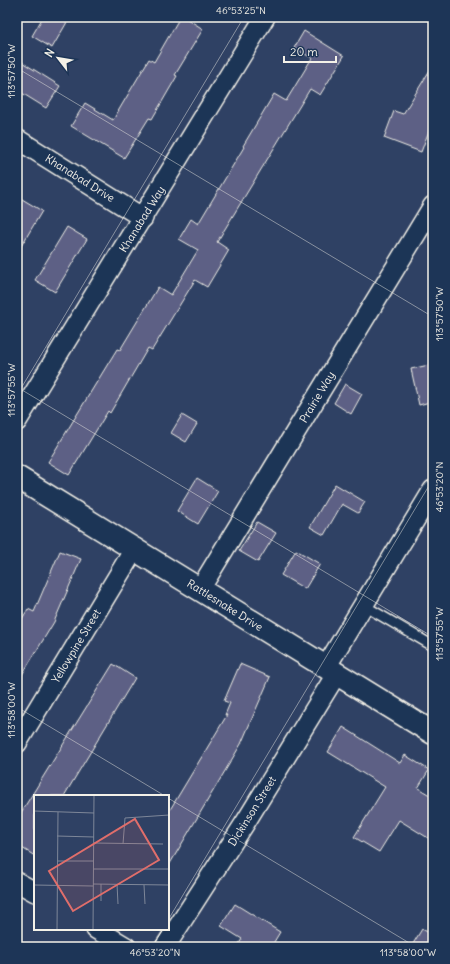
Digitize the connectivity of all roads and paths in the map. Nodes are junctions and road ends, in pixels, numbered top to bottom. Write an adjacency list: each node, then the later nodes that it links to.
1 (265, 17): 4 (street, Khanabad Way)
2 (17, 138): 4 (street, Khanabad Drive)
3 (433, 206): 9 (street, Prairie Way)
4 (143, 218): 5 (street, Khanabad Way)
5 (17, 421)
6 (17, 477): 8 (street, Rattlesnake Drive)
7 (433, 490): 10 (street, Dickinson Street)
8 (135, 548): 9 (street, Rattlesnake Drive); 14 (street, Yellowpine Street)
9 (200, 589): 12 (street, Rattlesnake Drive)
10 (363, 605): 11 (lane); 12 (street, Dickinson Street)
11 (433, 646)
12 (332, 670): 13 (street, Rattlesnake Drive); 19 (street, Dickinson Street)
13 (433, 733)
14 (17, 743)
15 (17, 882): 16 (street)
16 (34, 891)
17 (98, 930): 18 (street)
18 (126, 947)
19 (165, 947)

